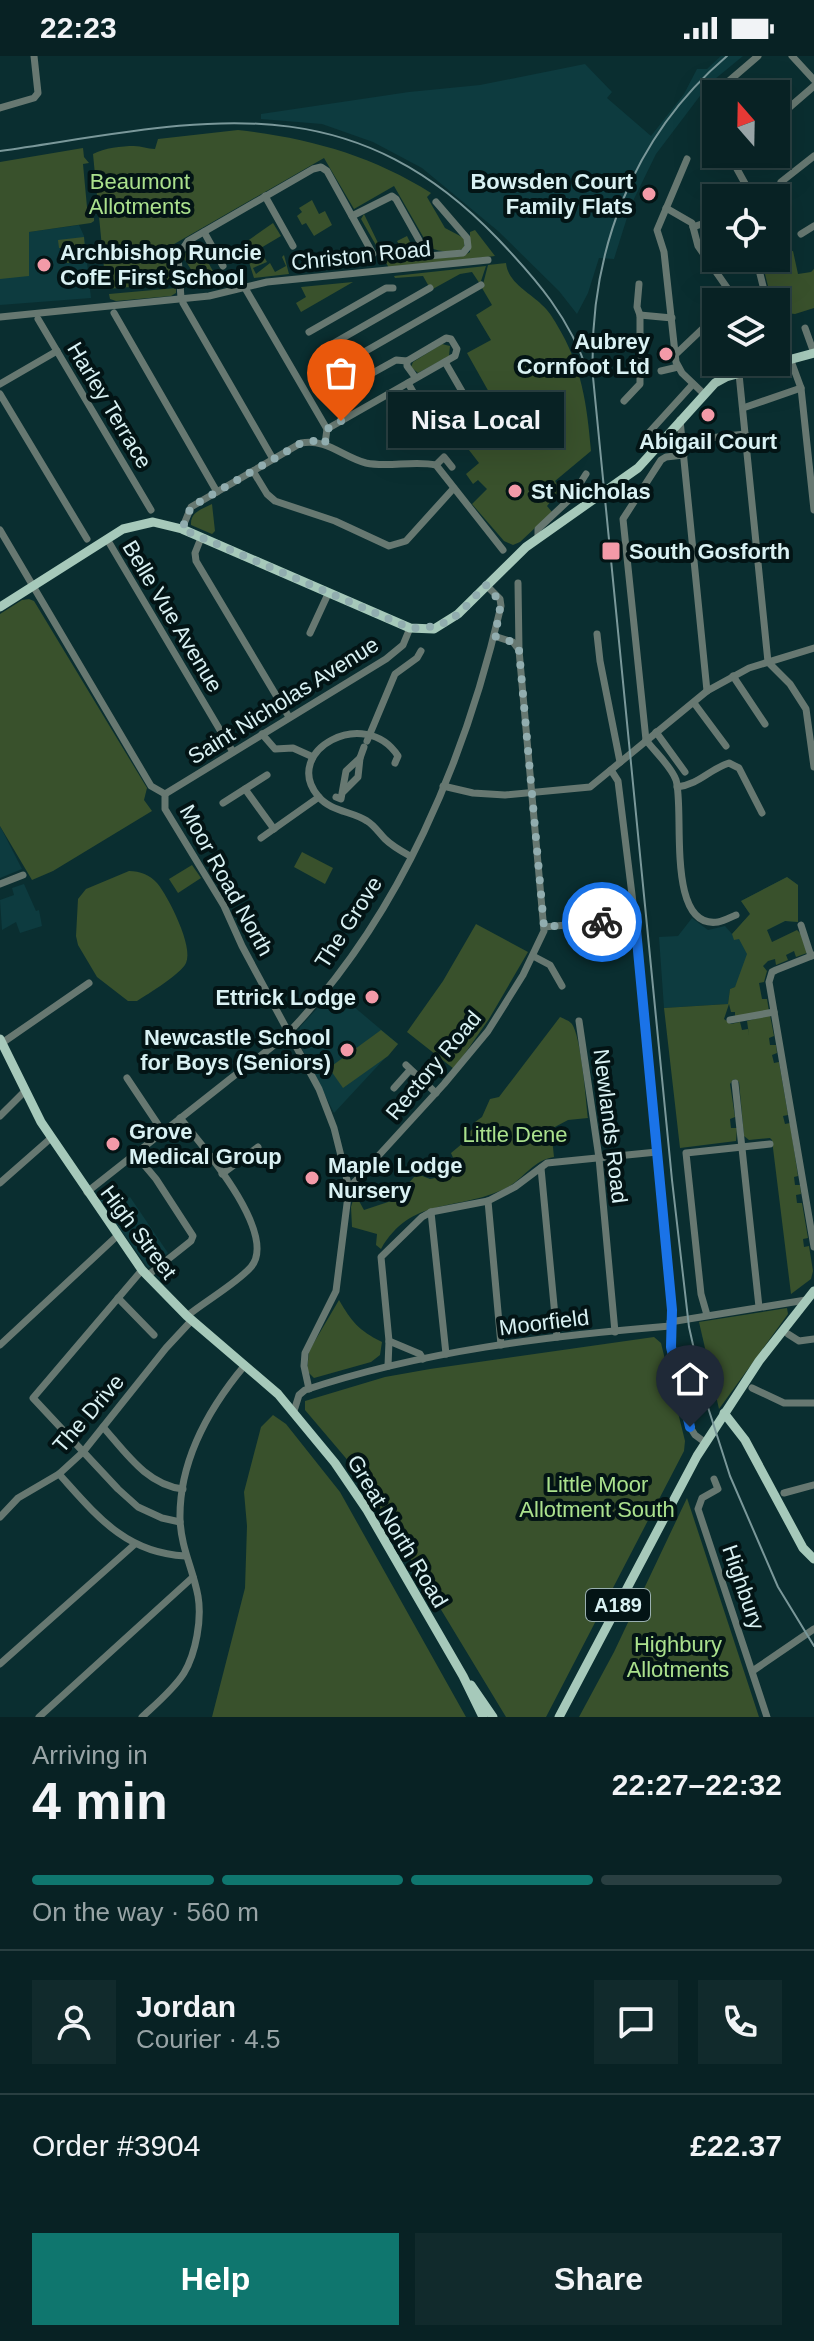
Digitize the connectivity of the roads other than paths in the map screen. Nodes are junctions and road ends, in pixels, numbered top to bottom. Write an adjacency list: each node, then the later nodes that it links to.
1 (34, 56): 8 (street)
2 (758, 56): 4 (street)
3 (792, 56): 5 (street)
4 (730, 80)
5 (814, 80)
6 (814, 86): 7 (street)
7 (790, 107)
8 (0, 108)
9 (814, 156): 11 (street)
10 (687, 159): 14 (street)
11 (781, 182)
12 (265, 196): 15 (street); 19 (street); 21 (street)
13 (436, 202): 15 (street)
14 (666, 208): 18 (street); 35 (street)
15 (352, 216): 23 (street)
16 (702, 224): 18 (street)
17 (814, 226): 20 (street)
18 (693, 227): 22 (street)
19 (204, 232): 25 (street); 31 (street)
20 (801, 234)
21 (293, 246)
22 (702, 252)
23 (373, 254)
24 (488, 260): 30 (street, Christon Road)
25 (223, 266)
26 (639, 284): 33 (street)
27 (481, 285): 48 (street)
28 (393, 288): 39 (street)
29 (430, 288): 41 (street)
30 (247, 291): 31 (street, Christon Road); 63 (street)
31 (182, 301): 34 (street, Christon Road); 70 (street)
32 (114, 313): 76 (street)
33 (640, 315): 35 (street); 59 (street)
34 (0, 317)
35 (672, 318): 43 (street)
36 (38, 319): 40 (street, Harley Terrace)
37 (805, 328): 42 (street)
38 (702, 329): 43 (street)
39 (309, 332)
40 (57, 351): 53 (street); 77 (street, Harley Terrace)
41 (320, 351)
42 (814, 353): 45 (main road)
43 (675, 355): 47 (street)
44 (407, 361): 46 (street); 52 (street); 56 (street)
45 (791, 361): 55 (street)
46 (445, 362): 52 (street); 61 (street)
47 (678, 367): 49 (street); 54 (street)
48 (331, 371)
49 (661, 371)
50 (734, 376): 57 (main road)
51 (739, 376): 60 (street)
52 (412, 380): 63 (street); 66 (street)
53 (0, 384)
54 (693, 384): 57 (street); 65 (street)
55 (801, 388): 60 (street); 78 (street)
56 (342, 390)
57 (703, 393): 62 (main road)
58 (0, 394): 83 (street)
59 (624, 401)
60 (743, 408): 64 (street)
61 (478, 419)
62 (680, 420): 67 (street); 81 (main road)
63 (327, 429): 68 (street)
64 (745, 434): 67 (street); 99 (street)
65 (644, 438)
66 (441, 441)
67 (683, 441): 69 (street)
68 (325, 444): 70 (street); 71 (street)
69 (684, 455): 102 (street); 109 (street)
70 (273, 459): 73 (street)
71 (436, 465): 72 (street); 75 (street)
72 (452, 467)
73 (253, 471): 75 (street); 76 (street)
74 (586, 474): 81 (street)
75 (453, 489): 85 (street)
76 (217, 492): 79 (street)
77 (151, 510)
78 (814, 510)
79 (178, 528): 82 (main road); 84 (main road)
80 (0, 530): 88 (street, Moor Road North)
81 (538, 537): 87 (main road)
82 (201, 538): 89 (main road); 104 (street)
83 (87, 539)
84 (107, 539): 88 (main road); 111 (street, Belle Vue Avenue)
85 (503, 550)
86 (518, 583): 96 (street, Rectory Road)
87 (486, 585): 91 (main road); 94 (street, The Grove)
88 (33, 587): 90 (main road); 123 (street, Moor Road North)
89 (328, 594): 91 (main road); 92 (street)
90 (0, 607)
91 (410, 628): 98 (street, Saint Nicholas Avenue)
92 (310, 633)
93 (597, 634): 114 (street)
94 (494, 636): 96 (street); 120 (street, The Grove)
95 (814, 648): 99 (street)
96 (519, 650): 124 (street, Rectory Road)
97 (421, 651): 100 (street)
98 (386, 659): 100 (street); 104 (street, Saint Nicholas Avenue)
99 (768, 662): 101 (street); 116 (street)
100 (395, 674): 108 (street)
101 (733, 676): 102 (street); 105 (street)
102 (707, 691): 103 (street)
103 (694, 703): 106 (street); 110 (street)
104 (289, 717): 107 (street, Saint Nicholas Avenue)
105 (765, 724)
106 (656, 732): 109 (street); 118 (street)
107 (262, 734): 111 (street, Saint Nicholas Avenue); 112 (street)
108 (366, 741): 112 (street); 113 (street); 115 (street)
109 (645, 741): 114 (street); 121 (street)
110 (726, 746)
111 (233, 752): 123 (street, Saint Nicholas Avenue)
112 (313, 757): 125 (street)
113 (360, 758): 126 (street); 126 (street)
114 (620, 762): 117 (street)
115 (395, 763)
116 (814, 767)
117 (611, 770): 124 (street); 136 (street)
118 (685, 772)
119 (267, 775): 122 (street)
120 (443, 786): 124 (street); 132 (street, The Grove)
121 (677, 787): 129 (street); 135 (street)
122 (245, 789): 127 (street); 130 (street)
123 (165, 794): 146 (street, Moor Road North)
124 (531, 794): 138 (street, Rectory Road)
125 (319, 797): 126 (street); 130 (street)
126 (340, 802): 128 (street); 132 (street)
127 (223, 803)
128 (337, 809)
129 (762, 813)
130 (274, 829): 131 (street)
131 (261, 838)
132 (410, 856): 146 (street, The Grove)
133 (23, 875): 134 (street)
134 (0, 884)
135 (736, 915)
136 (635, 919): 138 (street); 160 (street)
137 (801, 925): 140 (street)
138 (544, 927): 139 (street, Rectory Road)
139 (533, 956): 142 (street); 152 (street, Rectory Road)
140 (812, 956): 143 (street)
141 (89, 983): 147 (street)
142 (562, 986)
143 (774, 1012): 144 (street); 171 (street)
144 (730, 1020)
145 (579, 1021): 162 (street, Newlands Road)
146 (289, 1031): 154 (street, The Grove); 166 (street, Moor Road North)
147 (1, 1041): 151 (main road, High Street)
148 (127, 1078): 155 (street)
149 (735, 1083): 159 (street)
150 (394, 1088): 152 (street)
151 (25, 1091): 153 (street); 156 (main road, High Street)
152 (436, 1093): 166 (street, Rectory Road)
153 (0, 1116)
154 (180, 1118): 155 (street, The Grove); 164 (street, The Drive)
155 (163, 1132): 161 (street, The Grove)
156 (51, 1138): 165 (street); 167 (main road, High Street)
157 (770, 1144): 159 (street)
158 (258, 1147): 164 (street)
159 (742, 1147): 176 (street); 177 (street)
160 (657, 1152): 162 (street); 179 (street)
161 (135, 1154): 167 (street, The Grove); 172 (street)
162 (599, 1158): 163 (street); 180 (street, Newlands Road)
163 (541, 1168): 168 (street); 183 (street)
164 (222, 1174): 178 (street, The Drive)
165 (0, 1183)
166 (349, 1188): 193 (street)
167 (87, 1192): 170 (main road, High Street)
168 (488, 1201): 169 (street); 187 (street)
169 (431, 1212): 185 (street); 188 (street)
170 (117, 1236): 172 (main road, High Street); 186 (street)
171 (814, 1247)
172 (145, 1273): 174 (street); 178 (main road, High Street)
173 (814, 1291): 175 (main road, A189)
174 (118, 1298): 182 (street); 199 (street)
175 (806, 1300): 176 (street, Moorfield); 196 (main road, A189)
176 (759, 1307): 177 (street, Moorfield)
177 (704, 1316): 179 (street, Moorfield)
178 (190, 1318): 190 (main road, High Street); 197 (street, The Drive)
179 (673, 1323): 180 (street, Moorfield); 198 (street)
180 (615, 1332): 183 (street, Moorfield)
181 (788, 1334): 184 (street)
182 (154, 1335)
183 (557, 1337): 187 (street, Moorfield)
184 (814, 1339)
185 (389, 1341): 189 (street); 191 (street)
186 (0, 1345)
187 (501, 1345): 188 (street, Moorfield)
188 (446, 1354): 189 (street, Moorfield)
189 (423, 1359): 191 (street, Moorfield)
190 (245, 1365): 195 (main road, High Street); 203 (street)
191 (388, 1366): 193 (street, Moorfield)
192 (752, 1388): 194 (street)
193 (309, 1389): 195 (street)
194 (814, 1403)
195 (294, 1411): 214 (main road, Great North Road)
196 (722, 1416): 198 (main road, A189); 209 (main road)
197 (103, 1427): 199 (street, The Drive); 203 (street)
198 (708, 1439): 219 (main road, A189)
199 (83, 1452): 200 (street, The Drive); 206 (street)
200 (59, 1474): 205 (street, The Drive); 207 (street)
201 (714, 1479): 213 (street, Highbury)
202 (814, 1485): 204 (street)
203 (183, 1489): 206 (street)
204 (784, 1493)
205 (0, 1517)
206 (180, 1522): 208 (street)
207 (135, 1544): 208 (street); 212 (street)
208 (185, 1556): 210 (street)
209 (814, 1559)
210 (193, 1577): 215 (street); 216 (street)
211 (814, 1629): 213 (street)
212 (0, 1664)
213 (754, 1670): 220 (street, Highbury)
214 (463, 1676): 217 (main road, Great North Road); 218 (main road, Great North Road)
215 (39, 1717)
216 (142, 1717)
217 (483, 1717)
218 (493, 1717)
219 (559, 1717)
220 (767, 1717)

